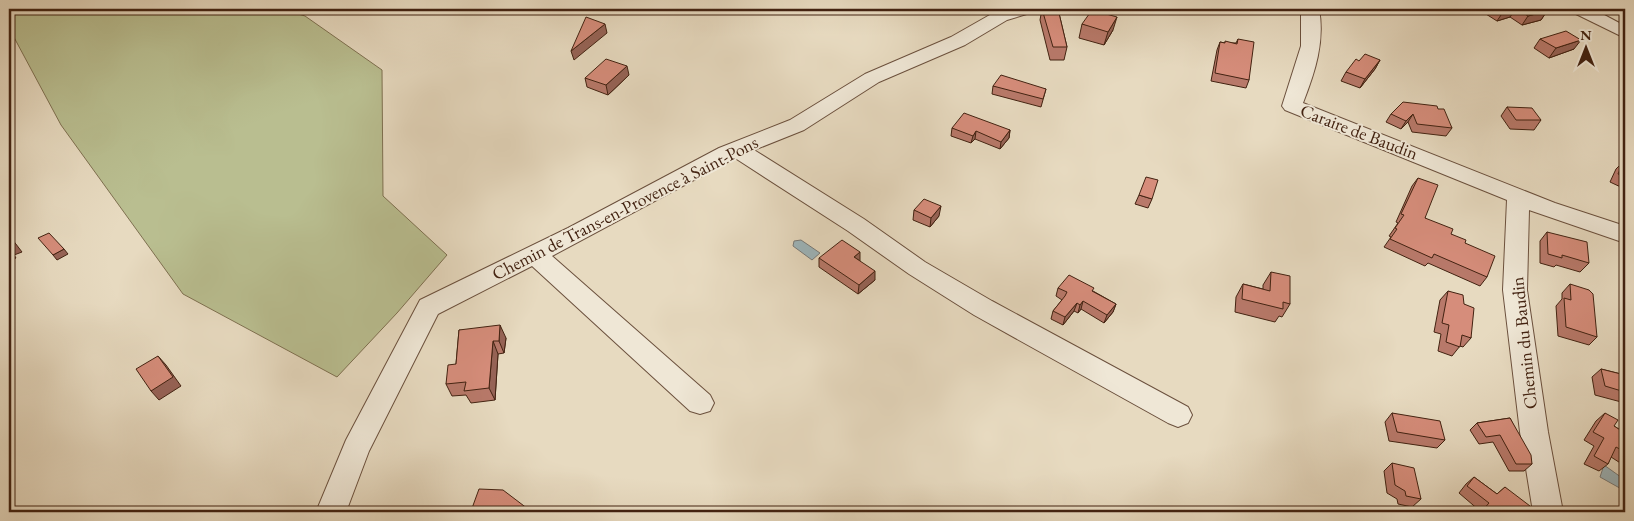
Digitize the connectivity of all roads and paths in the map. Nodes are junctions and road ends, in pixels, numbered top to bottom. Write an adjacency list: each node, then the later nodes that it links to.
1 (1024, 9): 5 (street, Chemin de Trans-en-Provence à Saint-Pons)
2 (1310, 9): 6 (street, Caraire de Baudin)
3 (1578, 12): 4 (street)
4 (1625, 33)
5 (737, 149): 8 (street, Chemin de Trans-en-Provence à Saint-Pons); 10 (street)
6 (1518, 196): 7 (street); 12 (street, Chemin du Baudin)
7 (1625, 235)
8 (535, 255): 9 (street); 11 (street, Chemin de Trans-en-Provence à Saint-Pons)
9 (700, 403)
10 (1178, 415)
11 (332, 512)
12 (1548, 512)

